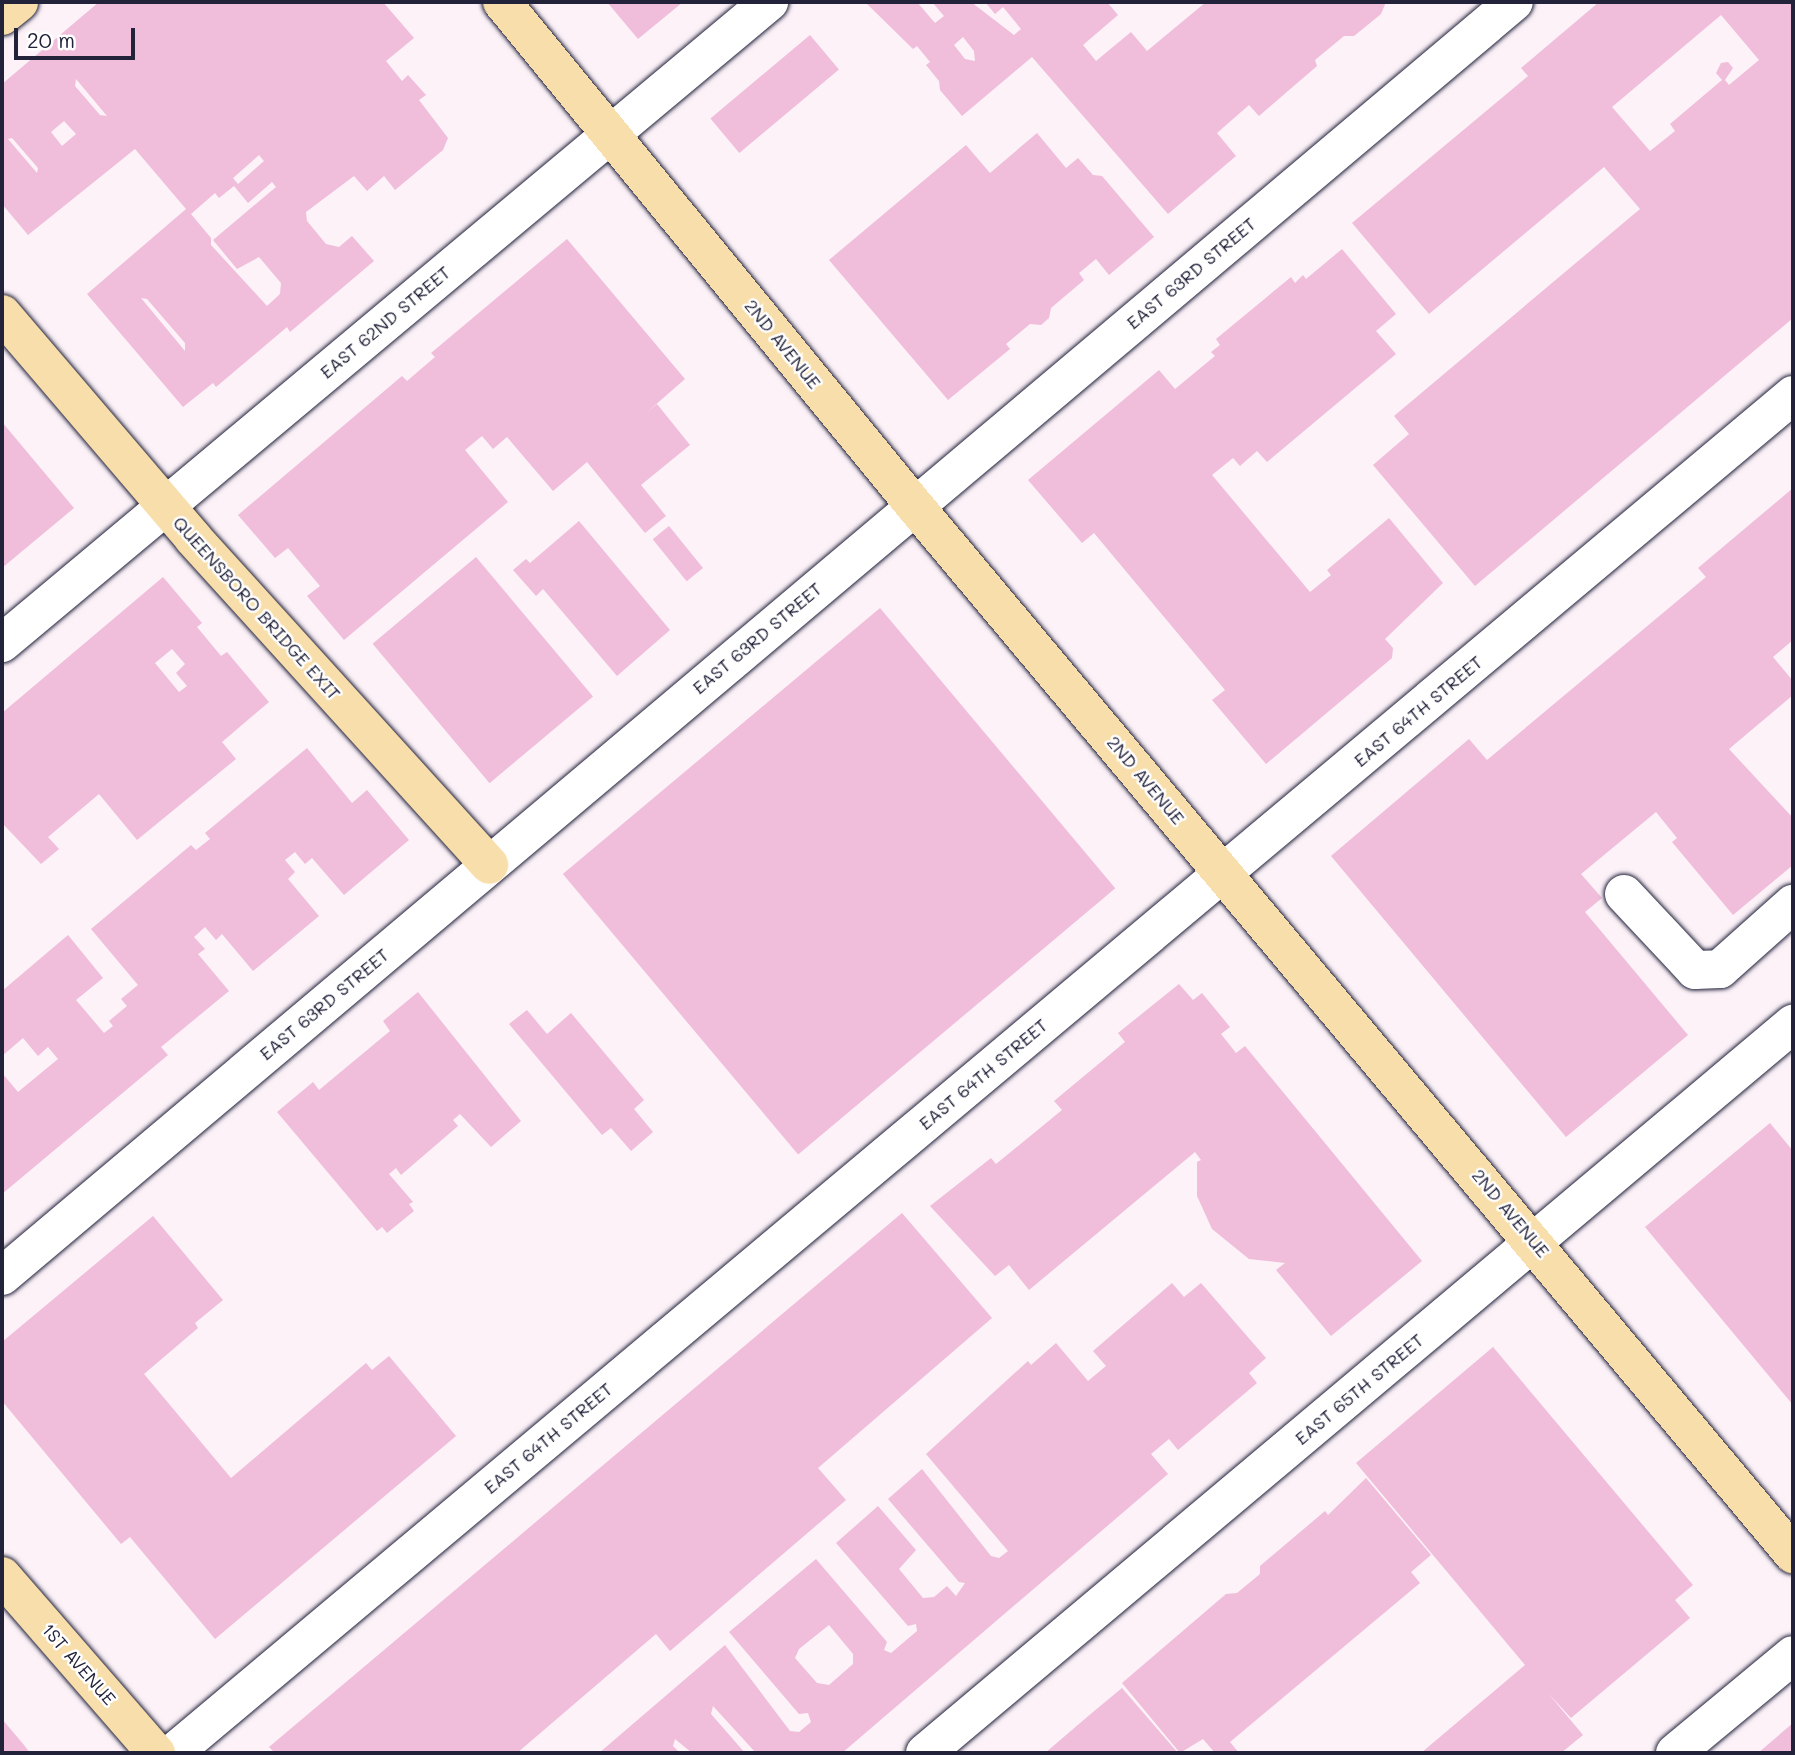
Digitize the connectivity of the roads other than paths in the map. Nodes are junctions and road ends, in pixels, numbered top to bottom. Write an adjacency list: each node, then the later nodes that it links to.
1 (19, 2): 5 (main road)
2 (502, 2): 6 (main road, 2ND AVENUE)
3 (769, 2): 6 (street, EAST 62ND STREET)
4 (1514, 2): 10 (street, EAST 63RD STREET)
5 (2, 16)
6 (613, 133): 9 (street, EAST 62ND STREET); 10 (main road, 2ND AVENUE)
7 (2, 314): 9 (main road, QUEENSBORO BRIDGE EXIT)
8 (1793, 396): 13 (street, EAST 64TH STREET)
9 (165, 505): 11 (street, EAST 62ND STREET); 12 (main road, QUEENSBORO BRIDGE EXIT)
10 (914, 505): 12 (street, EAST 63RD STREET); 13 (main road, 2ND AVENUE)
11 (2, 643)
12 (489, 864): 18 (street, EAST 63RD STREET)
13 (1224, 872): 17 (main road, 2ND AVENUE); 23 (street, EAST 64TH STREET)
14 (1624, 894): 15 (street)
15 (1793, 904)
16 (1793, 1024): 17 (street, EAST 65TH STREET)
17 (1535, 1241): 19 (main road, 2ND AVENUE); 24 (street, EAST 65TH STREET)
18 (2, 1276)
19 (1793, 1554)
20 (2, 1576): 22 (main road, 1ST AVENUE)
21 (1793, 1655): 25 (street)
22 (156, 1753)
23 (173, 1753)
24 (925, 1753)
25 (1675, 1753)

